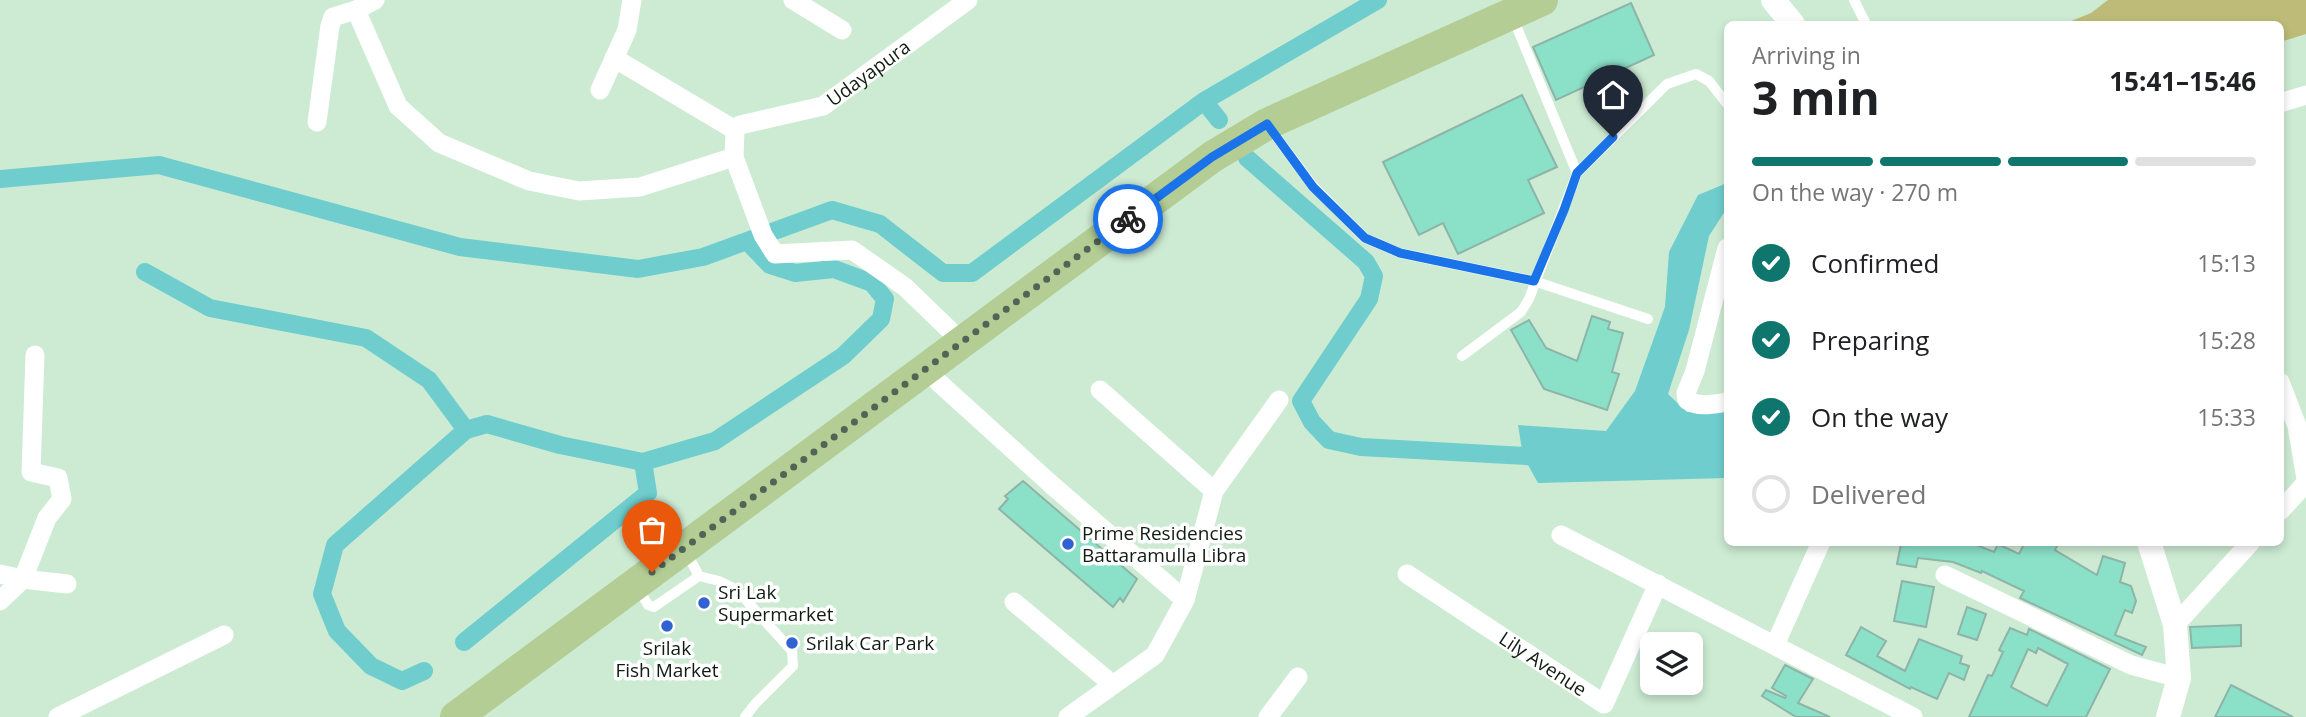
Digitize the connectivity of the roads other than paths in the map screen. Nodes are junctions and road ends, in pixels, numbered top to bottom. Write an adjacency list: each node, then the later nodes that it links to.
1 (374, 0): 8 (street)
2 (632, 0): 13 (street)
3 (793, 0): 12 (street)
4 (968, 0): 20 (street, Udayapura)
5 (1542, 0): 9 (main road)
6 (1773, 0): 10 (street)
7 (1854, 0): 11 (lane)
8 (356, 10): 18 (street); 21 (street)
9 (1511, 14): 19 (main road); 22 (lane)
10 (1790, 21)
11 (1864, 21)
12 (842, 30)
13 (614, 58): 14 (street); 20 (street)
14 (600, 90)
15 (2306, 95): 17 (street)
16 (1724, 100): 22 (lane)
17 (2284, 102)
18 (317, 122)
19 (1267, 124): 24 (lane); 26 (main road)
20 (735, 130): 21 (street)
21 (734, 157): 26 (street)
22 (1577, 173): 24 (lane)
23 (1724, 260): 33 (street)
24 (1534, 281): 25 (lane); 28 (lane)
25 (1648, 319)
26 (962, 342): 29 (main road)
27 (35, 355): 46 (street)
28 (1462, 356)
29 (925, 370): 41 (main road); 50 (street)
30 (1100, 390): 35 (street)
31 (2284, 392): 34 (street)
32 (1279, 400): 35 (street)
33 (1724, 402)
34 (2306, 481): 36 (street)
35 (1214, 491): 50 (street)
36 (2284, 506)
37 (1561, 535): 47 (street)
38 (1819, 546): 55 (street)
39 (2150, 546): 53 (street)
40 (2247, 546): 53 (street)
41 (684, 548): 45 (lane); 49 (main road)
42 (0, 574): 46 (street)
43 (1407, 574): 47 (street, Lily Avenue)
44 (1945, 575): 57 (street)
45 (699, 576): 49 (lane); 61 (lane)
46 (23, 579): 48 (street); 51 (street)
47 (1658, 583): 55 (street)
48 (67, 584)
49 (636, 584): 60 (main road)
50 (1185, 600): 58 (street)
51 (0, 601)
52 (1014, 602): 58 (street)
53 (2175, 625): 57 (street)
54 (224, 635): 59 (street)
55 (1775, 645): 64 (street)
56 (1298, 677): 63 (street)
57 (2179, 678): 65 (street)
58 (1112, 684): 62 (street)
59 (58, 717)
60 (456, 717)
61 (745, 717)
62 (1068, 717)
63 (1268, 717)
64 (1913, 717)
65 (2168, 717)

